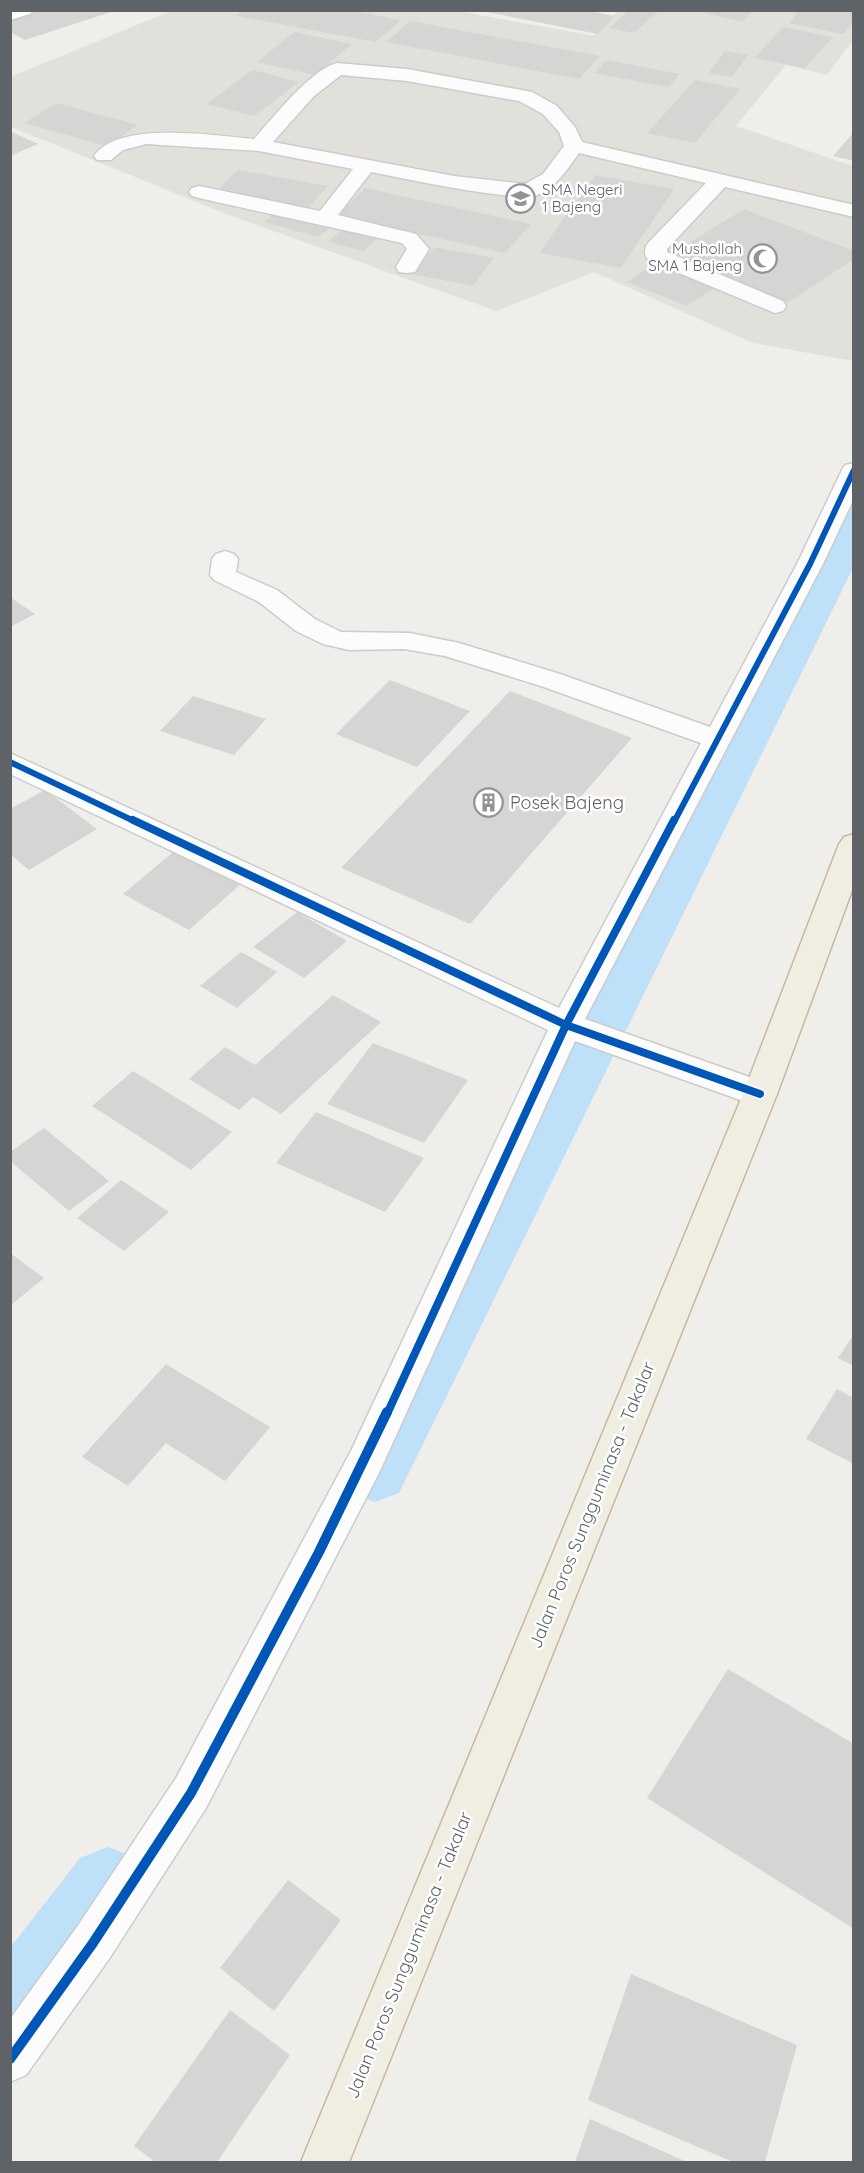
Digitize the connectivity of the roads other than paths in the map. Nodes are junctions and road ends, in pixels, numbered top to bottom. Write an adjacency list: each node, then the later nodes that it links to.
1 (24, 10): 2 (street)
2 (10, 15)
3 (259, 145): 4 (street); 5 (street); 6 (street)
4 (574, 146): 6 (street); 7 (street)
5 (104, 156)
6 (366, 165): 10 (street)
7 (720, 180): 9 (street); 12 (street)
8 (199, 192): 10 (street)
9 (854, 211)
10 (325, 218): 11 (street)
11 (407, 267)
12 (775, 306)
13 (854, 470): 15 (street)
14 (225, 560): 15 (street)
15 (717, 740): 18 (street)
16 (10, 762): 18 (street)
17 (854, 844): 19 (highway, Jalan Poros Sungguminasa - Takalar)
18 (579, 1031): 19 (street); 20 (street)
19 (760, 1094): 21 (highway, Jalan Poros Sungguminasa - Takalar)
20 (10, 2059)
21 (325, 2163)

